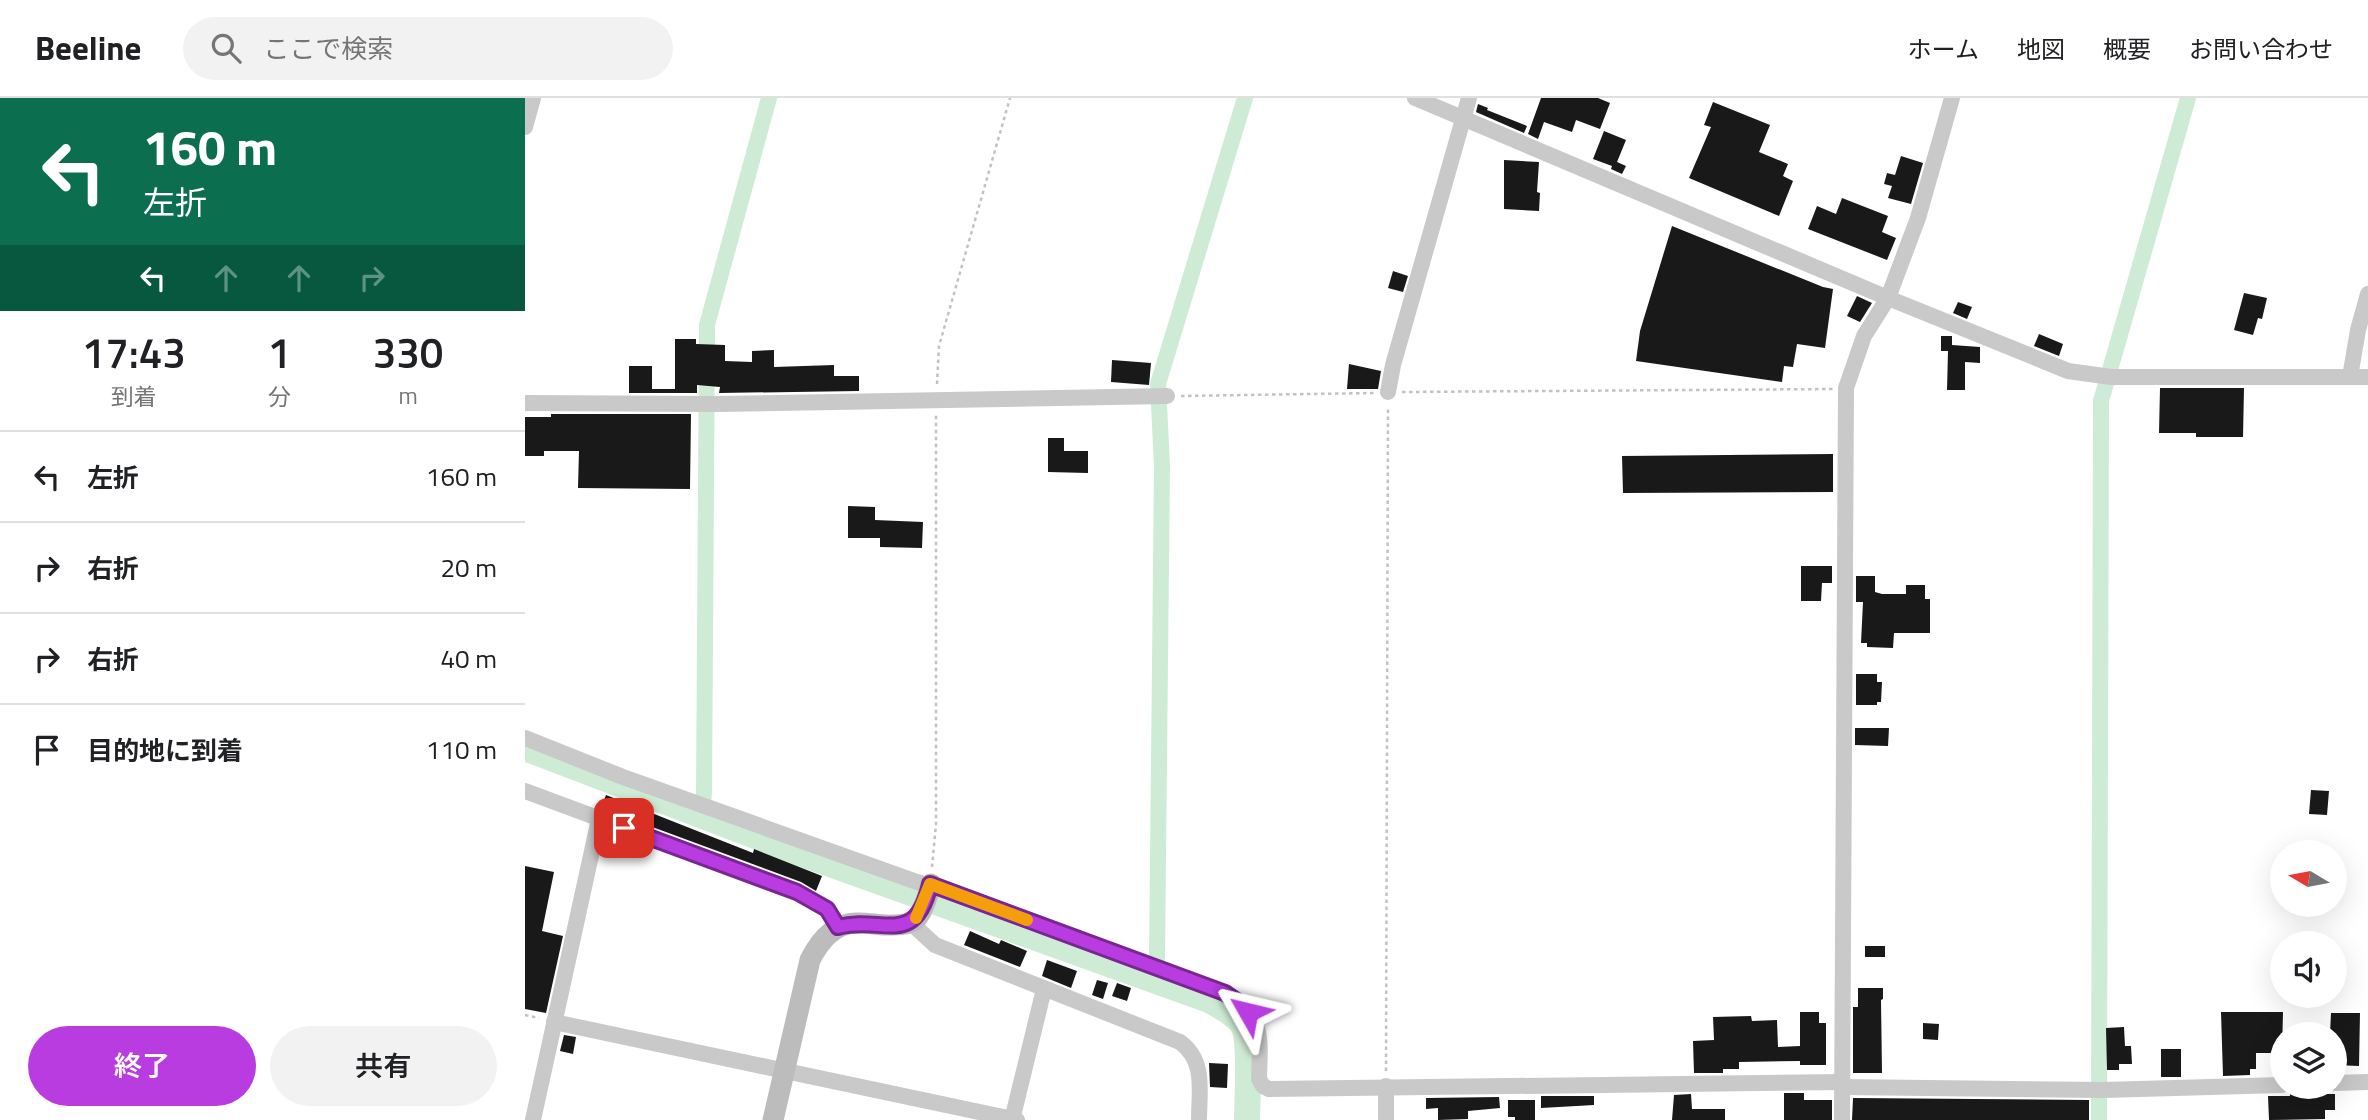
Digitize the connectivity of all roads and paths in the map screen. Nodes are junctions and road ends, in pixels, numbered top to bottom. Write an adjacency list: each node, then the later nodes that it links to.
1 (533, 98): 7 (street)
2 (1010, 98): 15 (path)
3 (1415, 98): 6 (street)
4 (1469, 98): 6 (street)
5 (1952, 98): 9 (street)
6 (1463, 120): 9 (street); 13 (street)
7 (525, 127)
8 (2368, 294): 10 (street)
9 (1888, 298): 10 (street); 12 (street)
10 (2350, 377): 11 (street)
11 (2368, 377)
12 (1846, 388): 13 (path); 27 (street)
13 (1388, 392): 14 (path); 29 (path)
14 (1167, 396): 15 (street)
15 (936, 399): 16 (street); 20 (path)
16 (525, 402)
17 (525, 738): 20 (street)
18 (525, 791): 19 (street)
19 (599, 819): 21 (street); 23 (street)
20 (923, 901): 21 (street); 22 (street); 29 (street)
21 (838, 927): 24 (street)
22 (1044, 989): 32 (street); 33 (street)
23 (554, 1021): 24 (street); 30 (street)
24 (784, 1071): 31 (street); 32 (street)
25 (2347, 1083): 26 (street)
26 (2368, 1083)
27 (1842, 1084): 28 (street); 29 (street); 35 (street)
28 (2270, 1085)
29 (1387, 1086): 34 (street)
30 (533, 1120)
31 (773, 1120)
32 (1014, 1120)
33 (1199, 1120)
34 (1386, 1120)
35 (1842, 1120)

